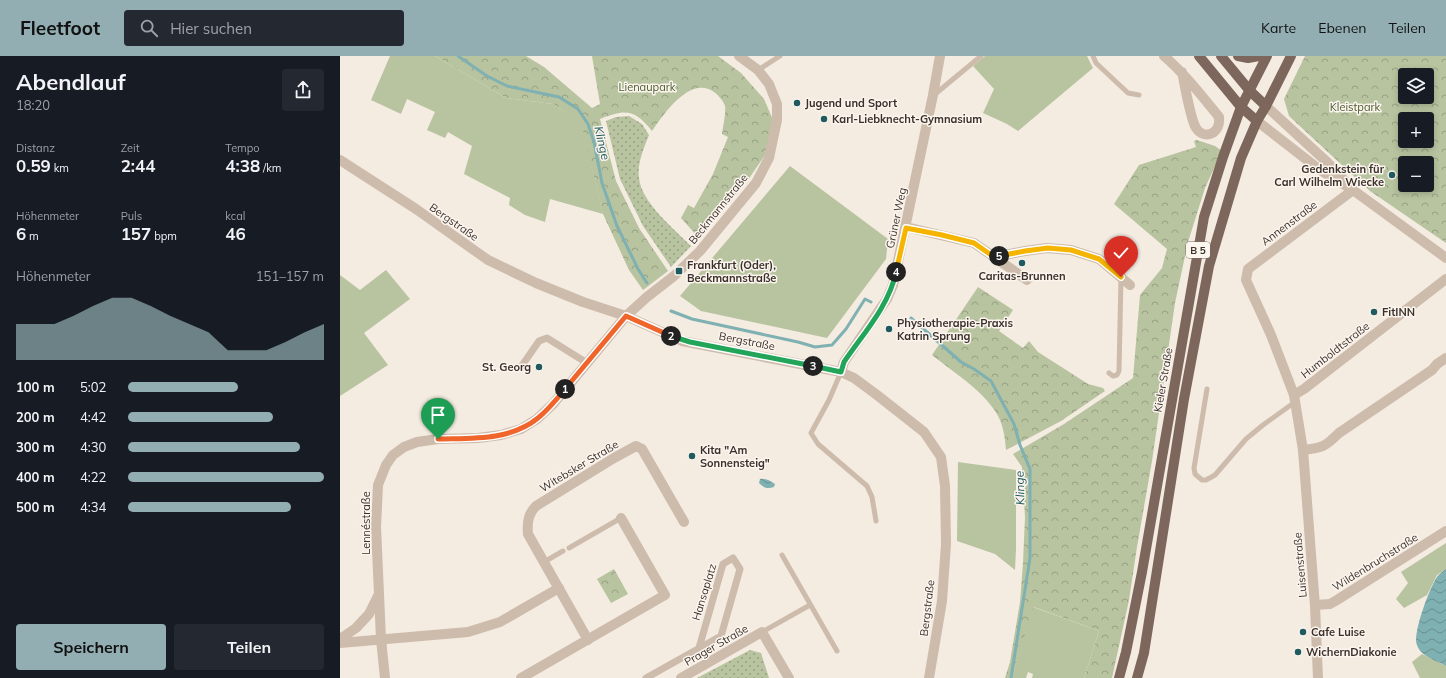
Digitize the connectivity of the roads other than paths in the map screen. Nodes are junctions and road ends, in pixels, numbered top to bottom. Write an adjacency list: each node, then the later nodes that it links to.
1 (739, 56): 13 (street, Beckmannstraße)
2 (780, 56): 13 (lane)
3 (940, 56): 16 (street, Grüner Weg)
4 (981, 56): 16 (lane)
5 (1093, 56): 17 (lane)
6 (1164, 56): 14 (street)
7 (1199, 56): 19 (main road)
8 (1221, 56): 15 (main road)
9 (1238, 56): 10 (main road)
10 (1259, 56)
11 (1267, 56): 15 (main road, Kieler Straße)
12 (1291, 56): 18 (main road)
13 (758, 70): 31 (street, Beckmannstraße)
14 (1182, 72): 14 (street)
15 (1250, 91): 18 (main road); 19 (main road, Kieler Straße / B 5)
16 (934, 95): 23 (street, Grüner Weg)
17 (1139, 95)
18 (1266, 106): 20 (main road, B 5); 22 (street)
19 (1242, 107): 20 (main road); 65 (main road, Kieler Straße / B 5)
20 (1257, 121): 22 (street); 66 (main road, B 5)
21 (340, 160): 31 (street, Bergstraße)
22 (1353, 190): 25 (street); 29 (street, Annenstraße)
23 (906, 228): 24 (street); 35 (street, Grüner Weg)
24 (994, 257): 26 (street); 28 (street)
25 (1446, 258)
26 (1121, 277): 30 (street); 36 (lane)
27 (1446, 279): 38 (street, Humboldtstraße)
28 (1027, 280)
29 (1246, 280): 38 (street, Luisenstraße)
30 (1130, 285)
31 (626, 316): 33 (street, Lennéstraße); 35 (street, Bergstraße)
32 (1446, 358): 39 (street)
33 (587, 364): 34 (street); 49 (street, Lennéstraße)
34 (521, 367)
35 (841, 372): 41 (lane); 64 (street, Bergstraße)
36 (1109, 373)
37 (1208, 389): 38 (lane)
38 (1294, 399): 39 (street, Luisenstraße)
39 (1303, 450): 51 (street, Luisenstraße)
40 (621, 518): 44 (lane); 55 (street)
41 (876, 521)
42 (684, 522): 47 (street, Witebsker Straße)
43 (1446, 531): 51 (street, Wildenbruchstraße)
44 (569, 548)
45 (563, 551): 47 (lane)
46 (782, 555): 50 (lane)
47 (544, 562): 48 (street, Witebsker Straße)
48 (558, 588): 54 (street); 55 (street, Witebsker Straße)
49 (379, 594): 53 (street, Lennéstraße); 54 (street, Lennéstraße)
50 (810, 604): 52 (lane, Prager Straße); 58 (lane)
51 (1315, 605): 67 (street, Luisenstraße)
52 (762, 632): 62 (street, Prager Straße); 63 (street, Prager Straße)
53 (340, 639)
54 (381, 639): 56 (street); 59 (street, Lennéstraße)
55 (588, 640): 60 (street)
56 (340, 643)
57 (699, 648): 57 (street, Hansaplatz); 61 (street, Hansaplatz)
58 (837, 651)
59 (385, 678)
60 (521, 678)
61 (646, 678)
62 (681, 678)
63 (789, 678)
64 (929, 678)
65 (1119, 678)
66 (1137, 678)
67 (1318, 678)

